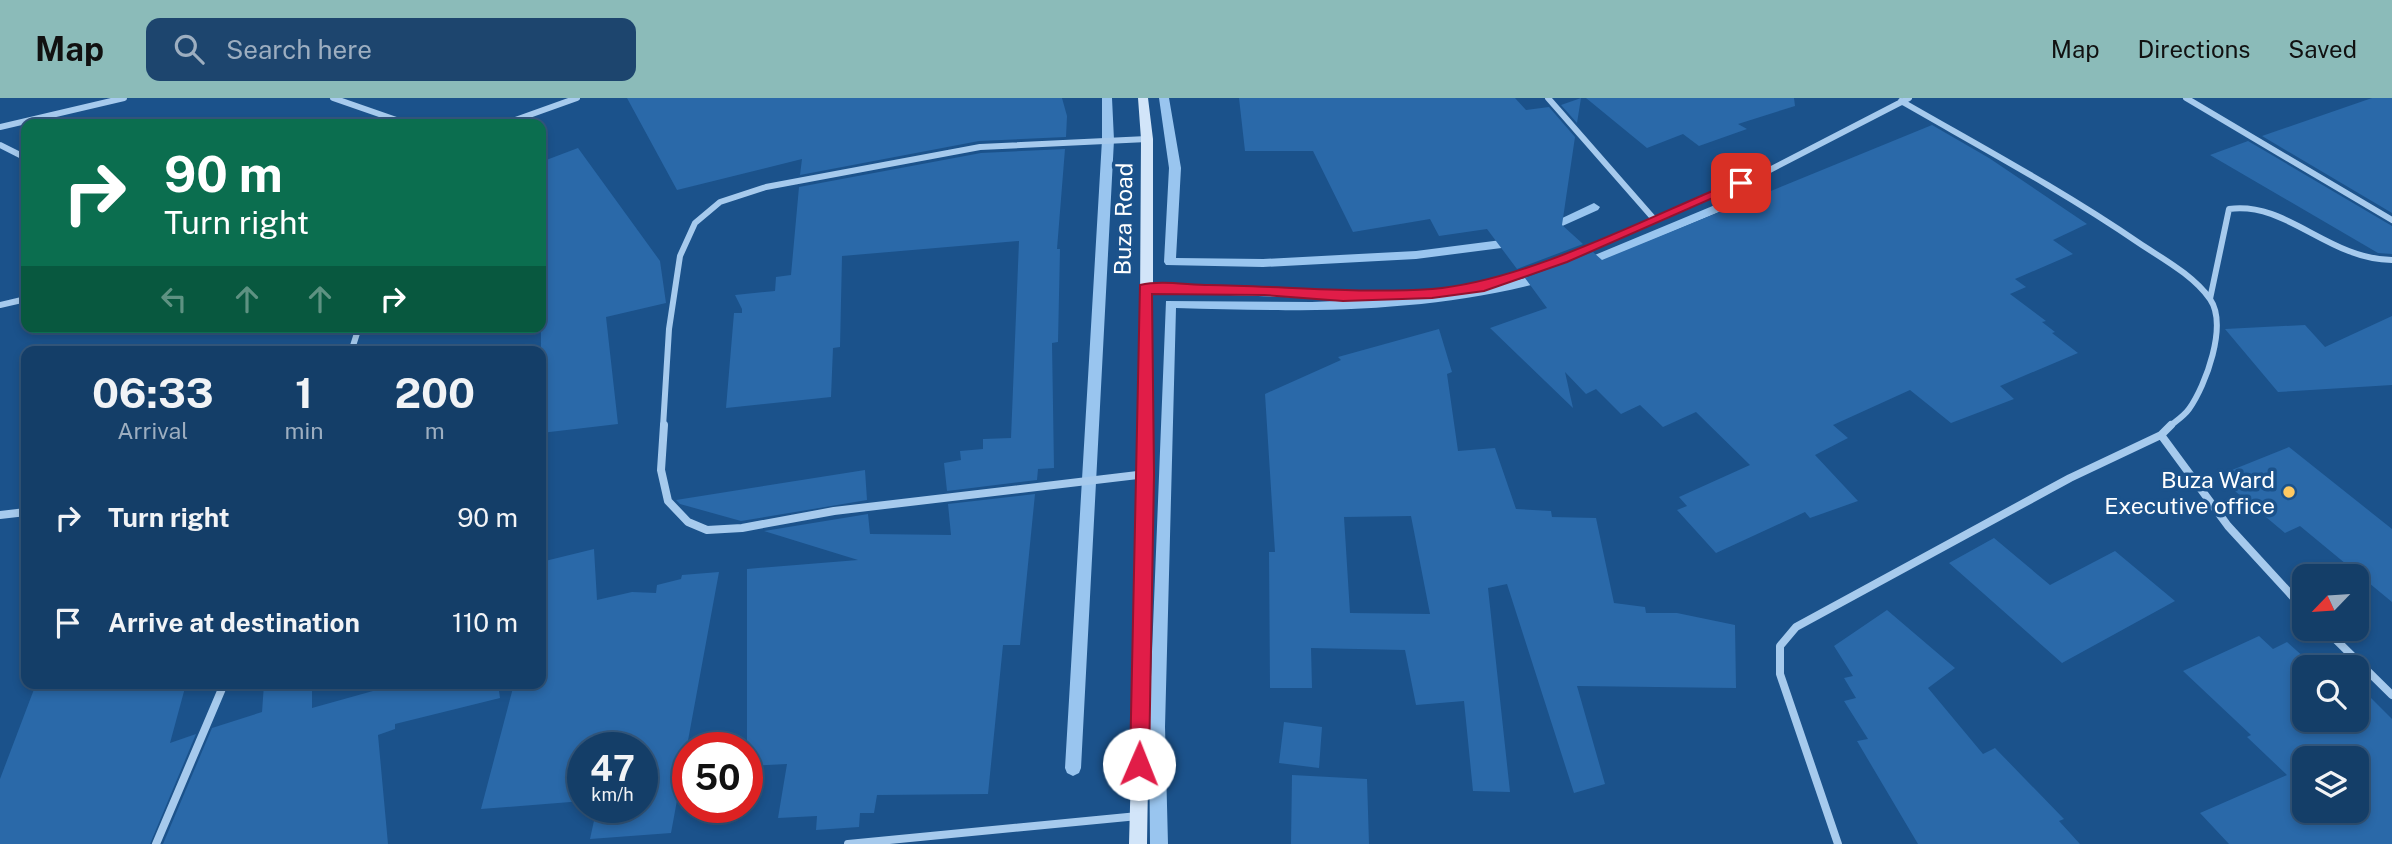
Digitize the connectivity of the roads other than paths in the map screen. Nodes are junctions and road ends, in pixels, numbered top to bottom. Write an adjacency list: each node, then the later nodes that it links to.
1 (124, 98): 9 (street)
2 (334, 98): 10 (street)
3 (578, 98): 11 (street)
4 (1143, 98): 14 (main road, Buza Road)
5 (1548, 98): 17 (street)
6 (1909, 98): 8 (street)
7 (2186, 98): 18 (street)
8 (1901, 101): 17 (street); 21 (street)
9 (34, 119)
10 (394, 119)
11 (518, 119)
12 (21, 122): 13 (street)
13 (0, 127)
14 (1147, 139): 20 (main road, Buza Road); 25 (street)
15 (0, 145): 16 (street)
16 (21, 156)
17 (1654, 219): 20 (street)
18 (2392, 220)
19 (2392, 260): 21 (street)
20 (1145, 289): 25 (main road, Buza Road)
21 (2210, 299): 24 (street)
22 (21, 300): 23 (street)
23 (0, 305)
24 (2161, 435): 28 (street); 36 (street)
25 (1146, 474): 32 (main road, Buza Road)
26 (21, 513): 27 (street)
27 (0, 515)
28 (2292, 598)
29 (2337, 641): 31 (street)
30 (222, 689): 33 (street)
31 (2392, 695)
32 (1138, 816): 34 (street); 35 (main road, Buza Road)
33 (156, 844)
34 (848, 844)
35 (1138, 844)
36 (1838, 844)

